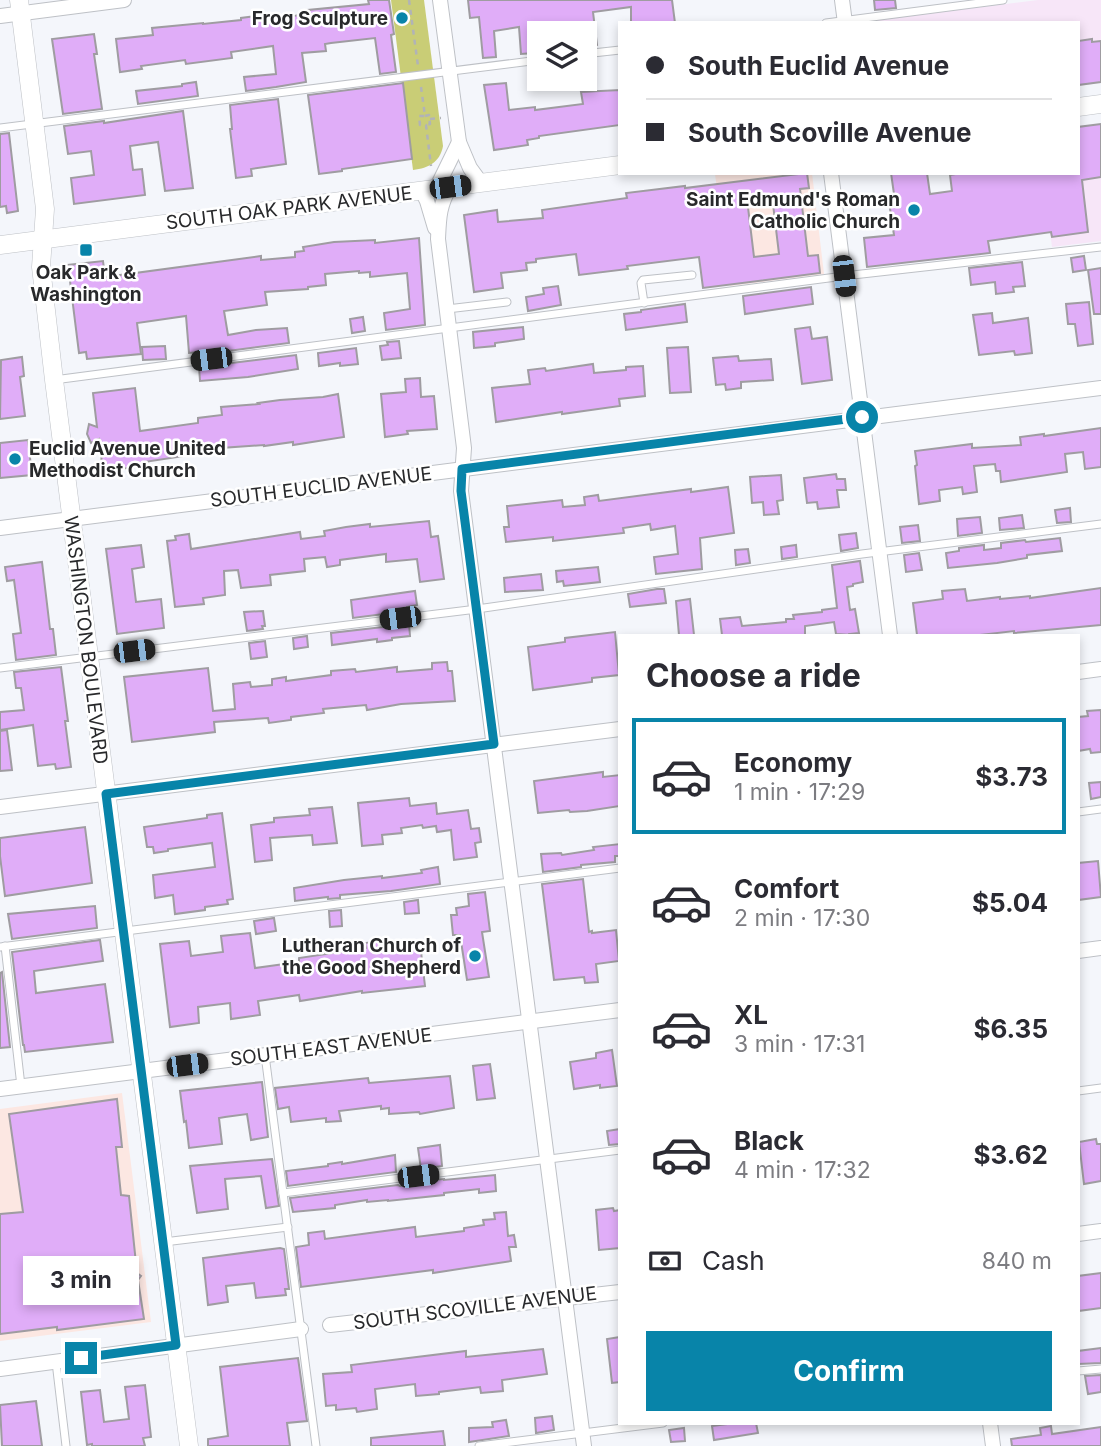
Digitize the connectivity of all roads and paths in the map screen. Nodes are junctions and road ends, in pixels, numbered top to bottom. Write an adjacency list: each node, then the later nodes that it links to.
1 (124, 0): 6 (street)
2 (409, 0): 14 (path)
3 (440, 0): 13 (street)
4 (842, 0): 8 (street)
5 (1003, 0): 9 (lane)
6 (20, 7): 7 (street); 20 (street, WASHINGTON BOULEVARD)
7 (0, 16)
8 (845, 21)
9 (852, 21)
10 (618, 50): 11 (lane)
11 (597, 53)
12 (527, 62): 13 (lane)
13 (450, 72): 14 (lane); 23 (street)
14 (419, 76): 17 (path); 20 (lane)
15 (1101, 104): 16 (street)
16 (1080, 107)
17 (425, 116): 19 (path); 21 (path)
18 (441, 118): 19 (path)
19 (430, 120): 21 (path)
20 (34, 124): 22 (lane); 30 (street, WASHINGTON BOULEVARD)
21 (426, 125): 25 (path)
22 (0, 128)
23 (460, 142): 27 (street); 28 (street)
24 (618, 166): 27 (street, SOUTH OAK PARK AVENUE)
25 (432, 167)
26 (831, 175): 34 (street)
27 (481, 183): 28 (street, SOUTH OAK PARK AVENUE)
28 (436, 189): 29 (street); 29 (street); 30 (street, SOUTH OAK PARK AVENUE)
29 (438, 239): 37 (street)
30 (43, 240): 31 (street, SOUTH OAK PARK AVENUE); 39 (street, WASHINGTON BOULEVARD)
31 (0, 245)
32 (1101, 247): 34 (lane)
33 (692, 275): 36 (lane)
34 (844, 276): 36 (lane); 41 (street)
35 (507, 302): 37 (lane)
36 (644, 303): 38 (lane)
37 (446, 309): 38 (street)
38 (449, 328): 39 (lane); 42 (street)
39 (54, 380): 43 (street, WASHINGTON BOULEVARD)
40 (1101, 388): 41 (street, SOUTH EUCLID AVENUE)
41 (862, 417): 42 (street, SOUTH EUCLID AVENUE); 46 (street)
42 (462, 469): 43 (street, SOUTH EUCLID AVENUE); 47 (street)
43 (71, 519): 45 (street, SOUTH EUCLID AVENUE); 49 (street, WASHINGTON BOULEVARD)
44 (1101, 524): 46 (lane)
45 (0, 528)
46 (880, 552): 47 (lane); 48 (street)
47 (477, 609): 49 (lane); 54 (street)
48 (890, 634)
49 (88, 657): 50 (lane); 55 (street, WASHINGTON BOULEVARD)
50 (0, 668)
51 (1101, 669): 52 (street)
52 (1080, 672)
53 (618, 729): 54 (street)
54 (494, 744): 55 (street); 60 (street)
55 (106, 794): 56 (street); 61 (street, WASHINGTON BOULEVARD)
56 (0, 807)
57 (1101, 809): 58 (lane)
58 (1080, 812)
59 (618, 868): 60 (lane)
60 (512, 882): 61 (lane); 66 (street)
61 (123, 930): 62 (lane); 68 (street, WASHINGTON BOULEVARD)
62 (3, 946): 69 (lane)
63 (1101, 948): 64 (street)
64 (1080, 951)
65 (618, 1010): 66 (street, SOUTH EAST AVENUE)
66 (530, 1021): 67 (street, SOUTH EAST AVENUE); 74 (street)
67 (265, 1055): 68 (street, SOUTH EAST AVENUE); 75 (lane)
68 (141, 1071): 69 (street, SOUTH EAST AVENUE); 79 (street, WASHINGTON BOULEVARD)
69 (22, 1086): 71 (street, SOUTH EAST AVENUE)
70 (1101, 1088): 72 (lane)
71 (0, 1089)
72 (1080, 1091)
73 (618, 1150): 74 (lane)
74 (548, 1159): 75 (lane); 81 (street)
75 (283, 1193): 76 (lane)
76 (288, 1227): 79 (lane); 83 (lane)
77 (1101, 1231): 78 (street)
78 (1080, 1234)
79 (163, 1242): 84 (street, WASHINGTON BOULEVARD)
80 (618, 1292): 81 (street, SOUTH SCOVILLE AVENUE)
81 (565, 1298): 82 (street, SOUTH SCOVILLE AVENUE); 91 (street)
82 (330, 1325)
83 (301, 1329): 84 (street); 94 (lane)
84 (176, 1345): 85 (street); 93 (street, WASHINGTON BOULEVARD)
85 (56, 1361): 86 (street); 92 (lane)
86 (0, 1369)
87 (1101, 1369): 88 (lane)
88 (1080, 1371)
89 (653, 1425): 91 (lane)
90 (990, 1425): 96 (street)
91 (584, 1439): 95 (lane)
92 (66, 1446)
93 (189, 1446)
94 (316, 1446)
95 (479, 1446)
96 (993, 1446)

